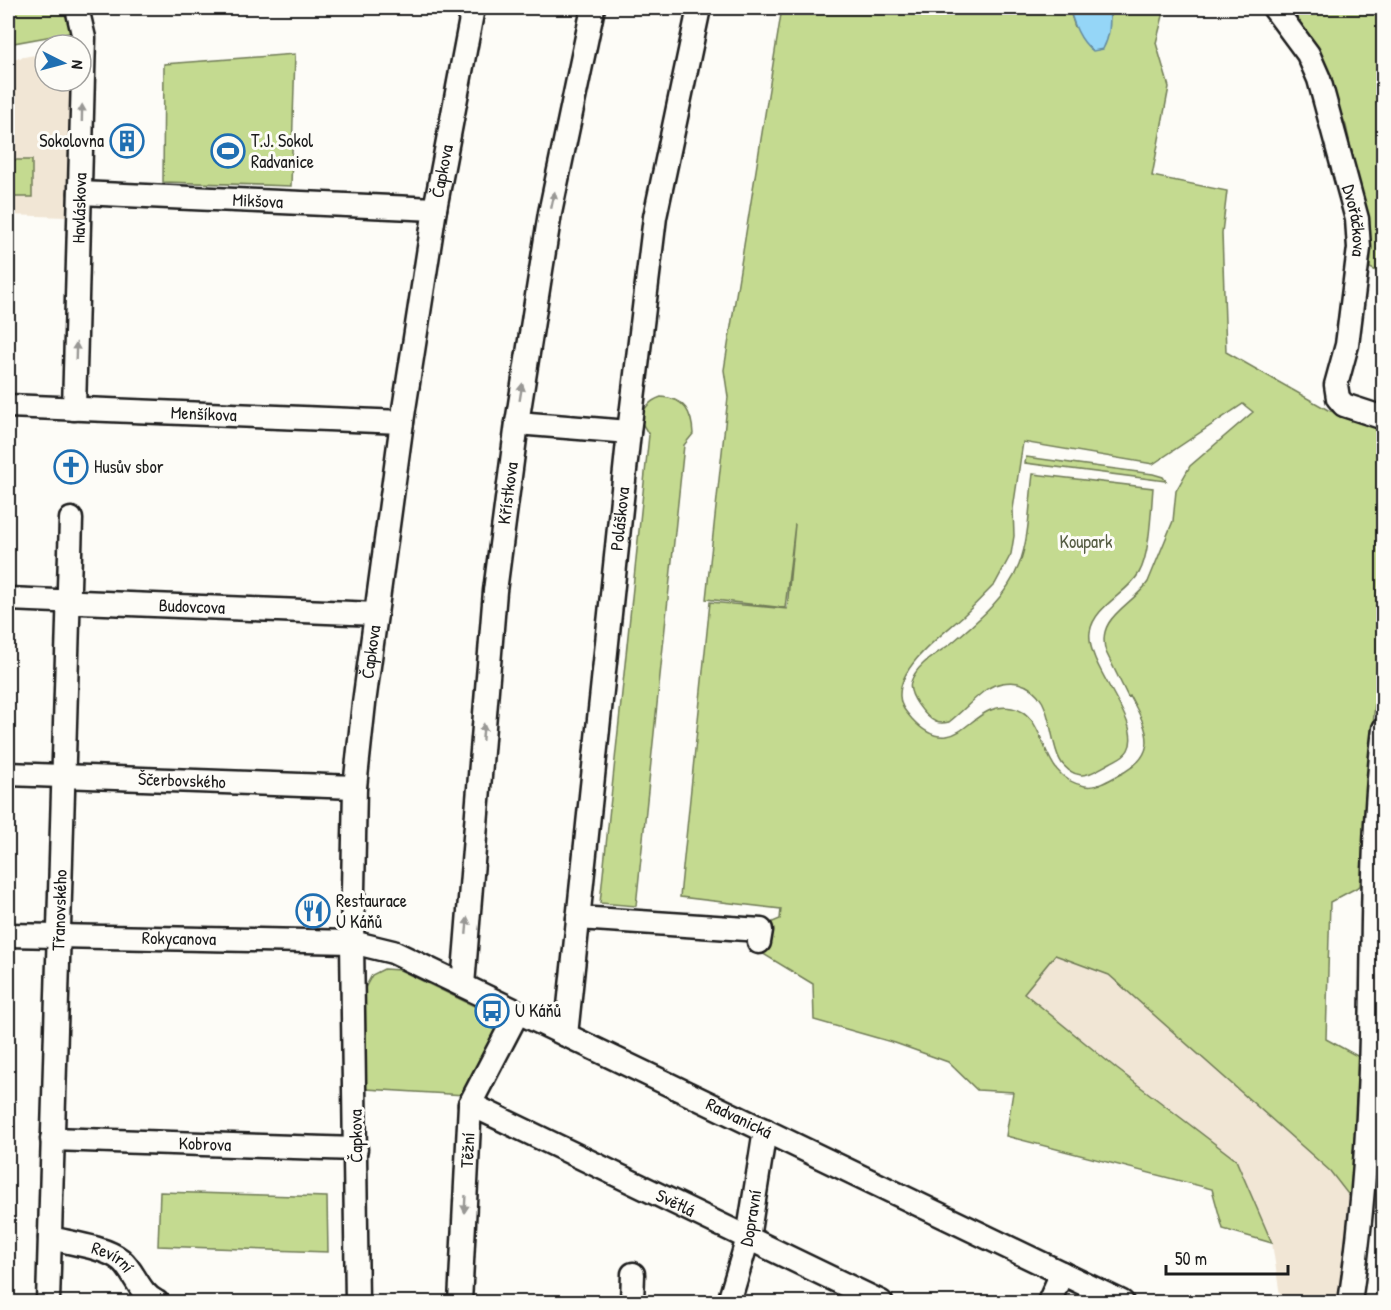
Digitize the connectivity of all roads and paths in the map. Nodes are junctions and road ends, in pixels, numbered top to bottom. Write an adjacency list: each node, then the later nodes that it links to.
1 (77, 8): 6 (street, Havláskova, one-way to 1)
2 (473, 8): 7 (street, Čapkova)
3 (593, 8): 12 (street, Křístkova, one-way to 3)
4 (699, 8): 13 (street, Poláškova)
5 (1274, 8): 10 (street, Dvořáčkova)
6 (80, 193): 7 (street, Mikšova); 9 (street, Havláskova, one-way to 6)
7 (435, 209): 11 (street, Čapkova)
8 (8, 406): 9 (street, Menšíkova)
9 (74, 409): 11 (street, Menšíkova)
10 (1383, 418)
11 (402, 422): 17 (street, Čapkova)
12 (517, 423): 13 (street); 27 (street, Křístkova, one-way to 12)
13 (629, 432): 22 (street, Poláškova)
14 (71, 519): 16 (street, Třanovského)
15 (8, 599): 16 (street, Budovcova)
16 (68, 601): 17 (street, Budovcova); 20 (street, Třanovského)
17 (376, 614): 21 (street, Čapkova)
18 (1383, 729): 47 (street)
19 (8, 774): 20 (street, Ščerbovského)
20 (62, 776): 21 (street, Ščerbovského); 24 (street, Třanovského)
21 (355, 787): 25 (street, Čapkova)
22 (578, 918): 26 (street); 29 (street, Poláškova)
23 (8, 935): 24 (street, Rokycanova)
24 (58, 936): 25 (street, Rokycanova); 32 (street, Třanovského)
25 (352, 942): 27 (street, Radvanická); 33 (street, Čapkova)
26 (759, 942)
27 (463, 985): 28 (street, Radvanická)
28 (518, 1012): 29 (street, Radvanická); 30 (street, Těžní)
29 (566, 1035): 31 (street, Radvanická)
30 (470, 1104): 35 (street, Světlá); 41 (street, Těžní, one-way to 41)
31 (765, 1130): 35 (street, Dopravní); 36 (street, Radvanická)
32 (52, 1139): 33 (street, Kobrova); 34 (street, Třanovského)
33 (356, 1149): 40 (street, Čapkova)
34 (50, 1238): 38 (street, Třanovského); 39 (street, Revírní)
35 (748, 1238): 43 (street, Dopravní); 44 (street, Světlá)
36 (1062, 1273): 45 (street); 46 (street, Radvanická)
37 (633, 1274): 42 (street)
38 (48, 1302)
39 (157, 1302)
40 (357, 1302)
41 (460, 1302)
42 (632, 1302)
43 (729, 1302)
44 (880, 1302)
45 (1049, 1302)
46 (1122, 1302)
47 (1350, 1302)

